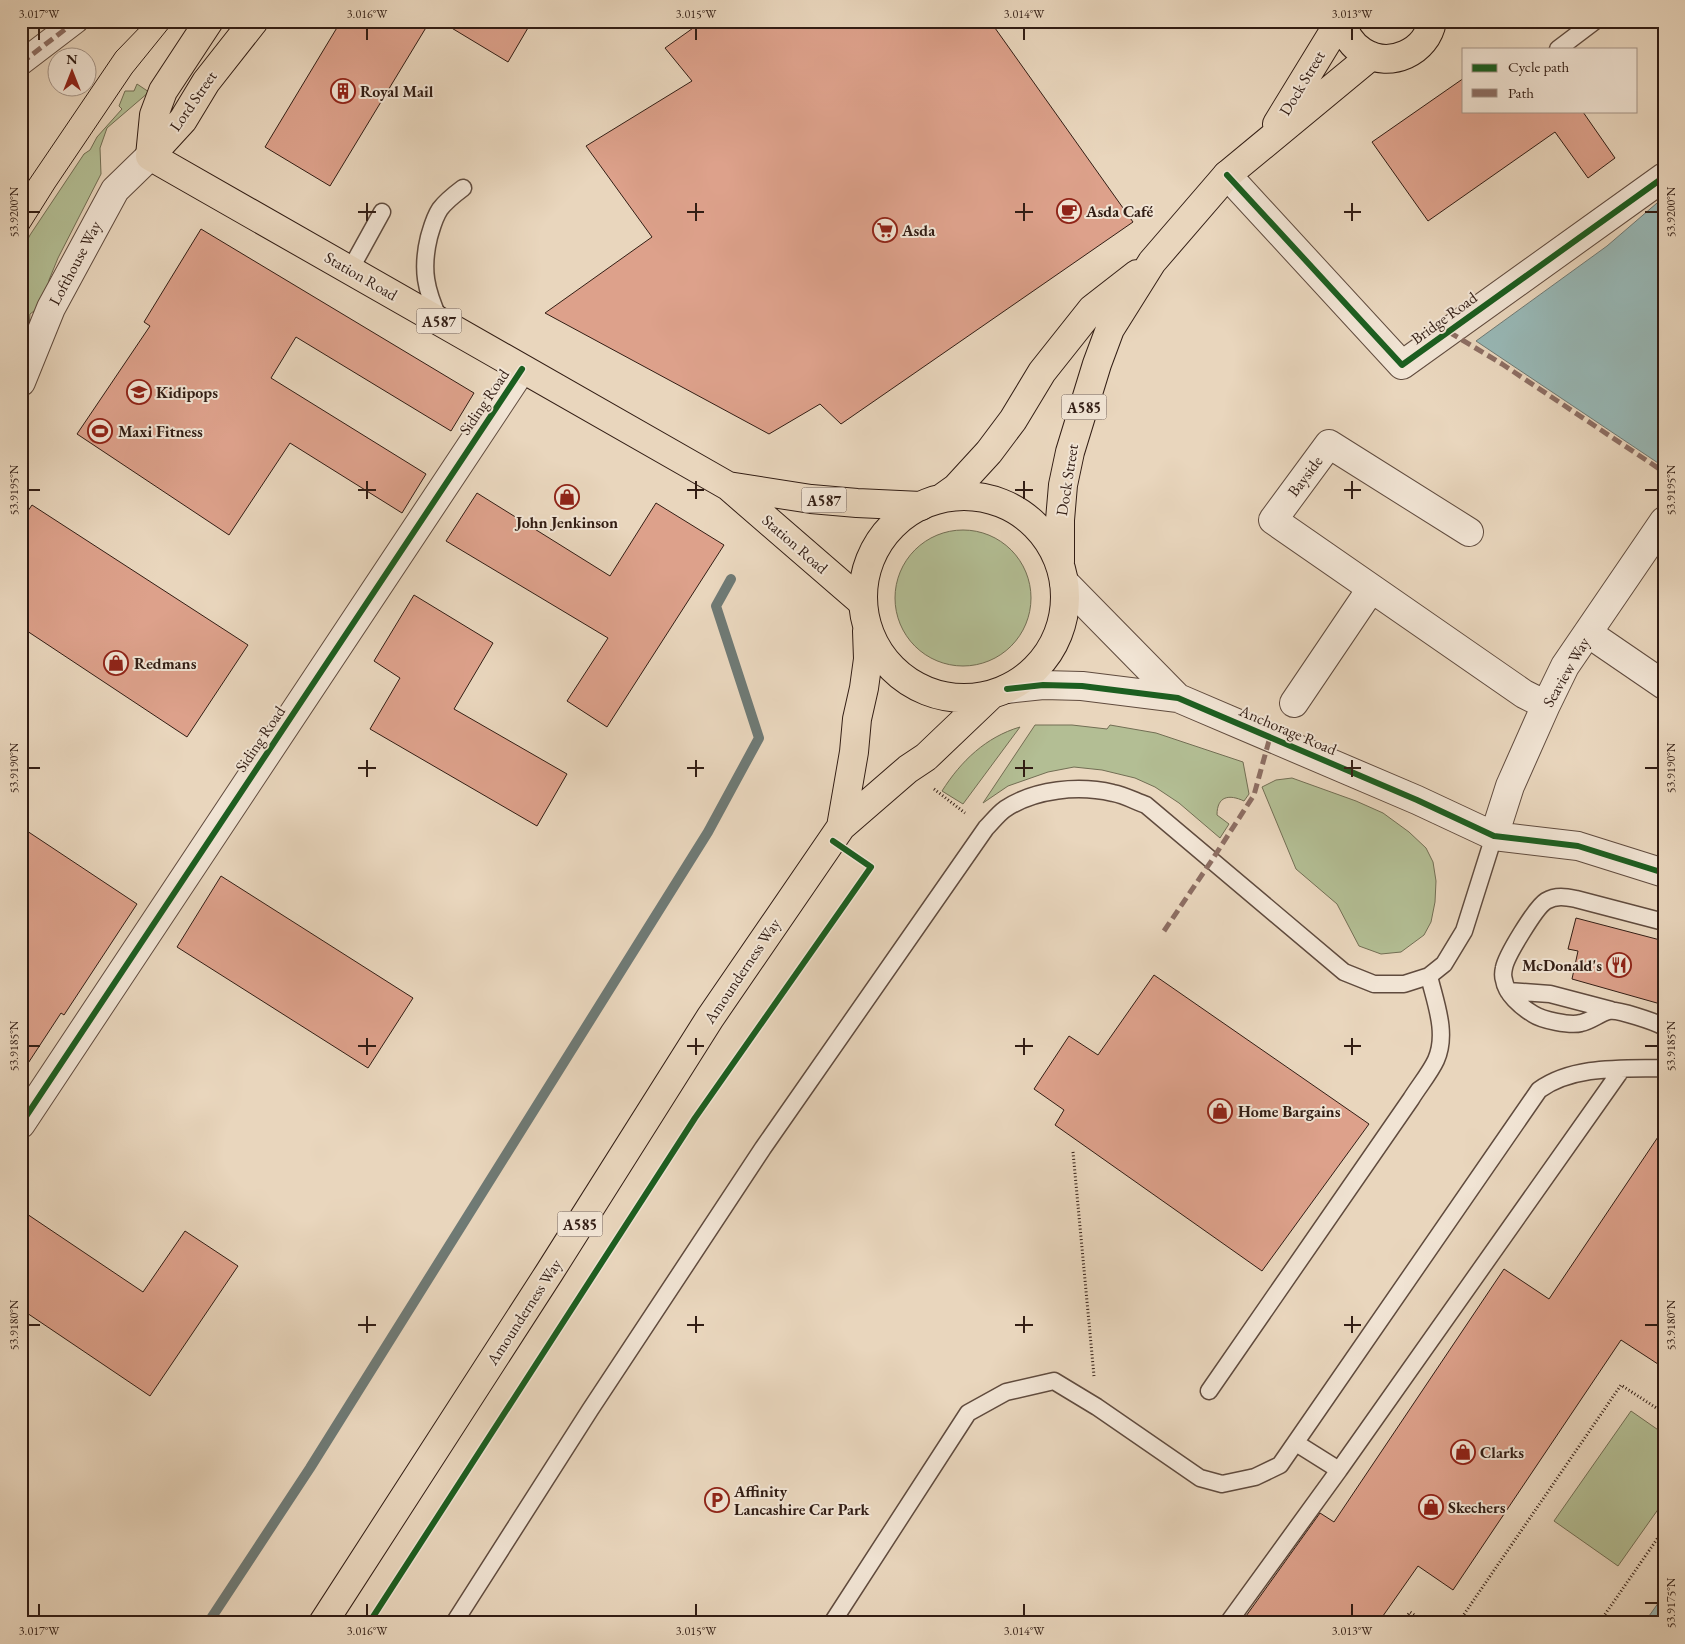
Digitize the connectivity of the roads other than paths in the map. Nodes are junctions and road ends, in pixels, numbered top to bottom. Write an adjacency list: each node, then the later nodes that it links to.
1 (76, 21): 9 (street)
2 (209, 21): 11 (main road, Lord Street)
3 (254, 21): 11 (main road, Lord Street)
4 (1340, 21): 8 (main road); 10 (main road, Dock Street / A585)
5 (1432, 21): 8 (main road)
6 (1594, 21): 7 (lane)
7 (1559, 48)
8 (1370, 56): 10 (main road, Dock Street / A585)
9 (21, 63)
10 (1264, 144): 12 (main road, Dock Street / A585)
11 (150, 156): 17 (main road, Station Road / A587); 20 (street, Lofthouse Way)
12 (1227, 175): 13 (street, Bridge Road); 16 (main road, Dock Street / A585)
13 (1664, 177)
14 (463, 188): 18 (lane)
15 (382, 212): 17 (lane)
16 (1152, 262): 22 (main road, Dock Street / A585); 25 (main road, Dock Street / A585)
17 (350, 270): 18 (main road, Station Road / A587)
18 (440, 322): 19 (main road, Station Road / A587)
19 (522, 369): 21 (main road, Station Road / A587); 44 (street, Siding Road)
20 (21, 382)
21 (728, 486): 22 (main road, Station Road / A587); 27 (main road, Station Road / A587)
22 (932, 502): 25 (main road, A585); 27 (main road, A585)
23 (1664, 521): 28 (street, Seaview Way)
24 (1469, 532): 26 (street, Bayside)
25 (1062, 574): 30 (main road, A585); 31 (street, Anchorage Road)
26 (1371, 589): 32 (street); 33 (street, Bayside)
27 (864, 613): 30 (main road, A585); 34 (main road, Amounderness Way / A585)
28 (1588, 633): 29 (street); 33 (street, Seaview Way)
29 (1664, 685)
30 (999, 692): 31 (street, Anchorage Road); 34 (main road, Amounderness Way / A585)
31 (1178, 698): 35 (street, Anchorage Road)
32 (1294, 703)
33 (1546, 705): 35 (street, Seaview Way)
34 (841, 827): 48 (main road, Amounderness Way / A585)
35 (1494, 836): 36 (street, Anchorage Road); 38 (lane)
36 (1664, 873)
37 (1664, 922): 39 (lane)
38 (1429, 976): 45 (lane); 49 (lane)
39 (1508, 991): 40 (lane); 40 (lane)
40 (1611, 1010): 41 (lane)
41 (1664, 1027)
42 (1664, 1068): 43 (lane)
43 (1622, 1069): 46 (lane); 47 (lane)
44 (21, 1124)
45 (1209, 1391)
46 (1296, 1443): 47 (lane); 50 (lane)
47 (1339, 1470): 51 (lane)
48 (323, 1623)
49 (454, 1623)
50 (832, 1623)
51 (1228, 1623)

